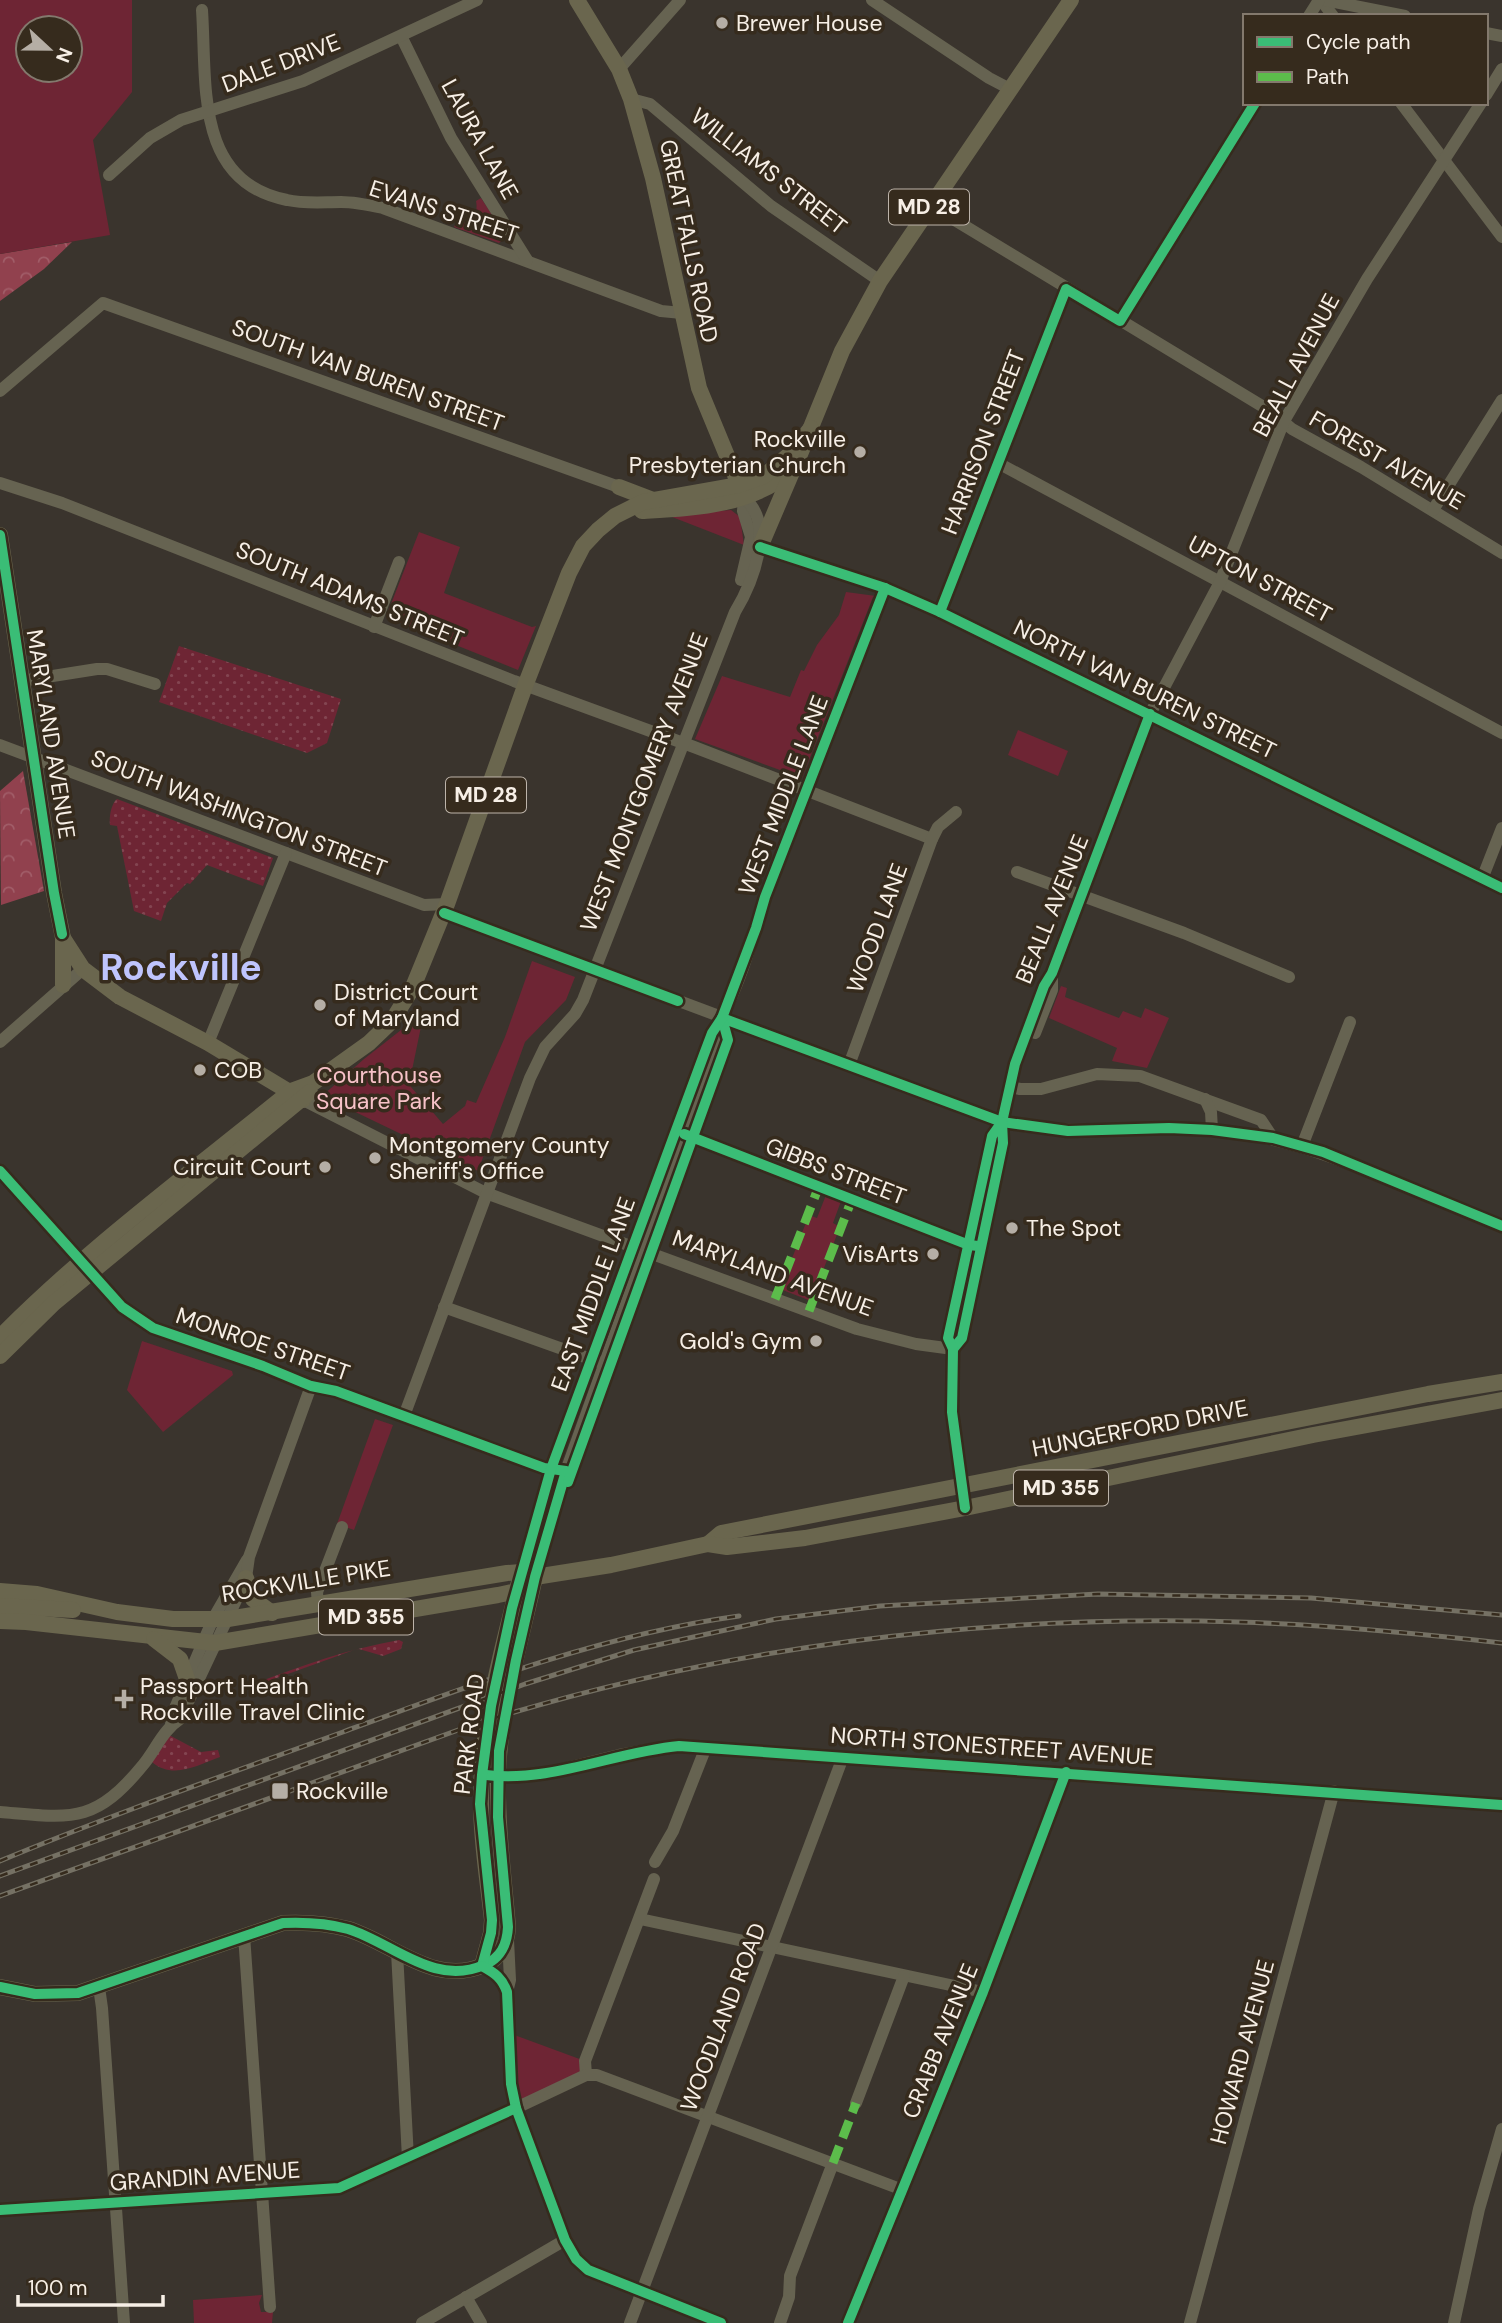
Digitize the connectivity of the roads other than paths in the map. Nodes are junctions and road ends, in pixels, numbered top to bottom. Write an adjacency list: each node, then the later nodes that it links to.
1 (477, 0): 9 (street, DALE DRIVE)
2 (577, 0): 10 (main road, GREAT FALLS ROAD)
3 (680, 0): 10 (street)
4 (872, 0): 12 (street)
5 (1071, 0): 12 (main road, MD 28)
6 (1321, 0): 8 (street)
7 (202, 10): 18 (street, EVANS STREET)
8 (1394, 14)
9 (401, 36): 18 (street, DALE DRIVE); 23 (street, LAURA LANE)
10 (619, 69): 14 (main road, GREAT FALLS ROAD)
11 (1502, 69): 13 (street)
12 (1010, 89): 21 (main road, MD 28)
13 (1488, 92)
14 (631, 99): 24 (street, WILLIAMS STREET); 26 (main road, GREAT FALLS ROAD)
15 (1254, 105): 27 (street)
16 (1402, 105): 19 (street)
17 (1480, 105): 19 (street, BEALL AVENUE)
18 (208, 112): 20 (street, DALE DRIVE); 23 (street, EVANS STREET)
19 (1444, 161): 22 (street); 30 (street, BEALL AVENUE)
20 (109, 175)
21 (930, 205): 24 (main road, MD 28); 25 (street, FOREST AVENUE)
22 (1502, 237)
23 (527, 261): 26 (street, EVANS STREET)
24 (880, 281): 31 (main road, MD 28)
25 (1066, 289): 27 (street, FOREST AVENUE); 32 (street, HARRISON STREET)
26 (682, 313): 36 (main road, GREAT FALLS ROAD)
27 (1120, 321): 30 (street, FOREST AVENUE)
28 (0, 391): 35 (street, SOUTH VAN BUREN STREET)
29 (1502, 400): 38 (street)
30 (1284, 421): 38 (street, FOREST AVENUE); 44 (street, BEALL AVENUE)
31 (811, 428): 33 (main road, MD 28); 36 (main road, MD 28)
32 (998, 463): 44 (street, UPTON STREET); 47 (street, HARRISON STREET)
33 (793, 468): 36 (main road, MD 28); 41 (main road)
34 (0, 483): 48 (street, SOUTH ADAMS STREET)
35 (619, 487): 37 (main road); 39 (main road)
36 (741, 491): 37 (main road, MD 28); 39 (main road, MD 28); 41 (street, WEST MONTGOMERY AVENUE); 46 (street, WEST MONTGOMERY AVENUE)
37 (653, 500): 39 (main road, MD 28)
38 (1433, 510): 42 (street, FOREST AVENUE)
39 (620, 514): 51 (main road, MD 28)
40 (0, 535): 49 (main road, MARYLAND AVENUE)
41 (760, 547): 45 (street, NORTH VAN BUREN STREET); 46 (street, WEST MONTGOMERY AVENUE)
42 (1502, 553)
43 (399, 562): 48 (street)
44 (1220, 582): 52 (street, BEALL AVENUE); 53 (street, UPTON STREET)
45 (885, 589): 47 (street, NORTH VAN BUREN STREET); 57 (street, WEST MIDDLE LANE)
46 (735, 612): 54 (street, WEST MONTGOMERY AVENUE)
47 (940, 612): 52 (street, NORTH VAN BUREN STREET)
48 (374, 627): 51 (street, SOUTH ADAMS STREET)
49 (21, 681): 50 (street); 56 (main road, MARYLAND AVENUE)
50 (155, 684)
51 (525, 686): 54 (street, SOUTH ADAMS STREET); 66 (main road, MD 28)
52 (1150, 714): 63 (street, NORTH VAN BUREN STREET); 65 (street, BEALL AVENUE)
53 (1502, 733)
54 (684, 744): 57 (street, SOUTH ADAMS STREET); 69 (street, WEST MONTGOMERY AVENUE)
55 (0, 746): 56 (street, SOUTH WASHINGTON STREET)
56 (33, 757): 61 (street, SOUTH WASHINGTON STREET); 67 (main road, MARYLAND AVENUE)
57 (807, 791): 60 (street, SOUTH ADAMS STREET); 72 (street, WEST MIDDLE LANE)
58 (956, 812): 60 (street, WOOD LANE)
59 (1502, 828): 63 (street)
60 (932, 839): 76 (street, WOOD LANE)
61 (286, 853): 66 (street, SOUTH WASHINGTON STREET); 75 (street)
62 (1017, 872): 65 (street)
63 (1482, 879): 64 (street, NORTH VAN BUREN STREET)
64 (1502, 888)
65 (1082, 894): 70 (street); 78 (street, BEALL AVENUE)
66 (444, 913): 69 (street, SOUTH WASHINGTON STREET); 79 (main road, MD 28)
67 (63, 938): 68 (main road, MARYLAND AVENUE); 71 (main road)
68 (83, 969): 71 (street); 75 (main road, MARYLAND AVENUE)
69 (594, 970): 72 (street, SOUTH WASHINGTON STREET); 88 (street, WEST MONTGOMERY AVENUE)
70 (1289, 977)
71 (63, 985): 74 (street)
72 (722, 1018): 76 (street, SOUTH WASHINGTON STREET); 84 (street, EAST MIDDLE LANE)
73 (1350, 1022): 86 (street)
74 (0, 1042)
75 (208, 1043): 77 (main road, MARYLAND AVENUE)
76 (849, 1065): 82 (street, SOUTH WASHINGTON STREET)
77 (258, 1072): 79 (main road, MARYLAND AVENUE); 81 (main road)
78 (1010, 1085): 80 (street); 82 (street, BEALL AVENUE)
79 (297, 1096): 81 (main road, MD 28); 88 (street, MARYLAND AVENUE); 92 (main road, MD 28)
80 (1205, 1099): 83 (street); 85 (street)
81 (266, 1112): 92 (main road, MD 28)
82 (1002, 1122): 83 (street, SOUTH WASHINGTON STREET); 90 (street, BEALL AVENUE)
83 (1212, 1130): 85 (street, SOUTH WASHINGTON STREET)
84 (681, 1133): 90 (street, GIBBS STREET); 91 (street, EAST MIDDLE LANE)
85 (1273, 1138): 86 (street, SOUTH WASHINGTON STREET)
86 (1302, 1146): 89 (street, SOUTH WASHINGTON STREET)
87 (0, 1171): 92 (street, MONROE STREET)
88 (486, 1193): 91 (street, MARYLAND AVENUE); 93 (street, WEST MONTGOMERY AVENUE)
89 (1502, 1226)
90 (975, 1246): 95 (street, BEALL AVENUE)
91 (639, 1249): 95 (street, MARYLAND AVENUE); 97 (street, EAST MIDDLE LANE); 98 (street, EAST MIDDLE LANE)
92 (85, 1268): 94 (main road, MD 28); 96 (main road, MD 28); 100 (street, MONROE STREET)
93 (444, 1307): 97 (street); 104 (street, WEST MONTGOMERY AVENUE)
94 (0, 1337)
95 (953, 1349): 108 (street, BEALL AVENUE)
96 (0, 1356)
97 (591, 1360): 98 (street); 106 (street, EAST MIDDLE LANE)
98 (605, 1363): 107 (street, EAST MIDDLE LANE)
99 (1502, 1383): 101 (main road, HUNGERFORD DRIVE / MD 355); 103 (main road)
100 (311, 1386): 104 (street, MONROE STREET); 112 (street)
101 (1450, 1391): 105 (main road); 108 (main road, HUNGERFORD DRIVE / MD 355)
102 (1502, 1400): 103 (main road, HUNGERFORD DRIVE / MD 355)
103 (1465, 1406): 105 (main road, HUNGERFORD DRIVE / MD 355)
104 (404, 1416): 106 (street, MONROE STREET)
105 (1413, 1417): 109 (main road, HUNGERFORD DRIVE / MD 355)
106 (551, 1469): 107 (street, MONROE STREET); 113 (street, EAST MIDDLE LANE)
107 (566, 1471): 113 (street, EAST MIDDLE LANE)
108 (961, 1487): 109 (street, BEALL AVENUE); 111 (main road, HUNGERFORD DRIVE / MD 355)
109 (965, 1508): 111 (main road, HUNGERFORD DRIVE / MD 355)
110 (342, 1527): 117 (street)
111 (708, 1544): 113 (main road, HUNGERFORD DRIVE / MD 355)
112 (249, 1557): 114 (street); 121 (street)
113 (528, 1575): 116 (main road, HUNGERFORD DRIVE / MD 355); 117 (main road, ROCKVILLE PIKE / MD 355); 130 (main road, PARK ROAD)
114 (246, 1578): 120 (main road); 121 (street)
115 (0, 1591): 119 (main road, ROCKVILLE PIKE / MD 355)
116 (517, 1591): 124 (main road, ROCKVILLE PIKE / MD 355); 130 (main road, PARK ROAD)
117 (318, 1605): 120 (main road, ROCKVILLE PIKE / MD 355)
118 (0, 1606): 119 (main road)
119 (117, 1612): 121 (main road, ROCKVILLE PIKE / MD 355)
120 (272, 1613): 121 (main road, ROCKVILLE PIKE / MD 355)
121 (220, 1619): 124 (street)
122 (0, 1621): 123 (main road, ROCKVILLE PIKE / MD 355)
123 (149, 1636): 124 (main road, ROCKVILLE PIKE / MD 355); 125 (main road)
124 (209, 1643): 125 (street); 126 (street)
125 (187, 1679): 126 (street)
126 (171, 1725): 133 (street)
127 (706, 1747): 128 (street, NORTH STONESTREET AVENUE); 130 (street, NORTH STONESTREET AVENUE); 134 (street)
128 (843, 1757): 129 (street, NORTH STONESTREET AVENUE); 139 (street, WOODLAND ROAD)
129 (1066, 1772): 131 (street, NORTH STONESTREET AVENUE); 146 (street, CRABB AVENUE)
130 (490, 1776): 138 (main road, PARK ROAD); 141 (main road, PARK ROAD)
131 (1334, 1791): 132 (street, NORTH STONESTREET AVENUE); 170 (street, HOWARD AVENUE)
132 (1502, 1805)
133 (0, 1812)
134 (655, 1862)
135 (654, 1879): 136 (street)
136 (640, 1919): 139 (street); 147 (street)
137 (244, 1935): 140 (main road); 144 (main road); 156 (street)
138 (508, 1937): 141 (main road); 145 (street)
139 (771, 1948): 142 (street); 151 (street, WOODLAND ROAD)
140 (397, 1952): 141 (main road); 153 (street)
141 (482, 1966): 145 (street)
142 (904, 1976): 146 (street); 148 (street)
143 (0, 1987): 144 (main road)
144 (99, 1987): 157 (street)
145 (507, 1992): 149 (street)
146 (983, 1992): 155 (street, CRABB AVENUE)
147 (586, 2075): 149 (street); 151 (street)
148 (856, 2103)
149 (516, 2108): 159 (street)
150 (497, 2116): 153 (street, GRANDIN AVENUE)
151 (707, 2116): 154 (street); 160 (street, WOODLAND ROAD)
152 (1502, 2129): 171 (street)
153 (408, 2158): 156 (street, GRANDIN AVENUE)
154 (833, 2163): 155 (street); 168 (street)
155 (904, 2190): 169 (street, CRABB AVENUE)
156 (261, 2194): 157 (street, GRANDIN AVENUE); 162 (street)
157 (116, 2203): 158 (street, GRANDIN AVENUE); 163 (street)
158 (0, 2210)
159 (565, 2240): 160 (street); 161 (street)
160 (641, 2291): 166 (street, WOODLAND ROAD); 167 (street)
161 (466, 2297): 164 (street); 165 (street)
162 (270, 2306)
163 (124, 2323)
164 (422, 2323)
165 (481, 2323)
166 (631, 2323)
167 (721, 2323)
168 (780, 2323)
169 (848, 2323)
170 (1190, 2323)
171 (1454, 2323)

